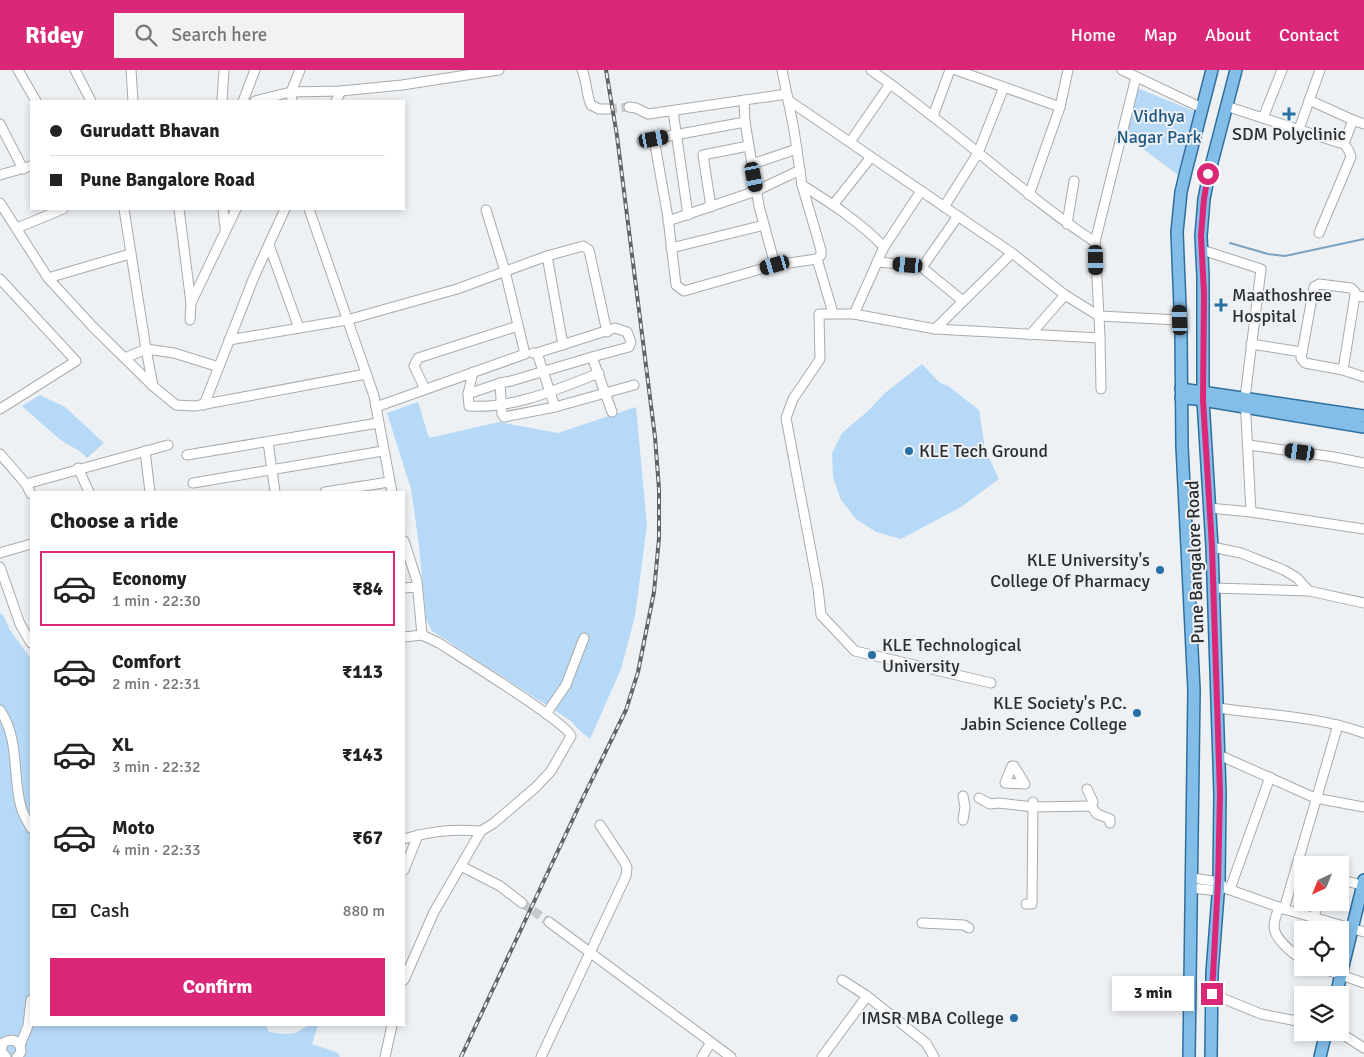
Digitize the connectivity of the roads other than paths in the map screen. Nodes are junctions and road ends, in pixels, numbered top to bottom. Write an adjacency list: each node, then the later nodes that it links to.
1 (18, 70): 25 (street)
2 (75, 70): 26 (street)
3 (131, 70): 27 (street)
4 (224, 70): 28 (street)
5 (255, 70): 29 (street)
6 (300, 70): 23 (street)
7 (499, 70): 22 (street)
8 (582, 70): 38 (street)
9 (782, 70): 24 (street)
10 (871, 70): 20 (street)
11 (950, 70): 40 (street)
12 (956, 70): 21 (street)
13 (1068, 70): 36 (street)
14 (1122, 70): 19 (street)
15 (1212, 70): 37 (main road, Pune Bangalore Road)
16 (1236, 70): 34 (main road, Pune Bangalore Road)
17 (1282, 70): 41 (street)
18 (1320, 70): 33 (street)
19 (1136, 77): 37 (street); 85 (street)
20 (890, 84): 40 (street); 50 (street)
21 (1004, 87): 36 (street); 54 (street)
22 (341, 91): 23 (street); 31 (street)
23 (292, 96): 30 (street)
24 (788, 97): 32 (street); 50 (street); 53 (street)
25 (35, 100)
26 (90, 100)
27 (133, 100)
28 (222, 100)
29 (243, 100)
30 (262, 100)
31 (336, 100)
32 (744, 100): 39 (street); 43 (street)
33 (1309, 100): 42 (street); 46 (street)
34 (1226, 106): 41 (street); 89 (main road, Pune Bangalore Road)
35 (629, 107): 39 (street)
36 (1060, 107): 64 (street)
37 (1202, 108): 109 (main road, Pune Bangalore Road)
38 (608, 109)
39 (673, 111): 47 (street)
40 (933, 116): 54 (street)
41 (1263, 118): 46 (street)
42 (1352, 120): 45 (street); 51 (street)
43 (746, 122): 47 (street); 52 (street)
44 (0, 124): 57 (street)
45 (1364, 124)
46 (1299, 129): 51 (street)
47 (676, 135): 48 (street); 77 (street)
48 (654, 139): 49 (street); 79 (street)
49 (642, 141)
50 (850, 142): 55 (street)
51 (1343, 142): 84 (street)
52 (748, 146): 56 (street); 67 (street)
53 (797, 149): 56 (street); 58 (street)
54 (978, 153): 64 (street); 68 (street)
55 (871, 157): 63 (street); 66 (street)
56 (752, 164): 62 (street)
57 (27, 168): 59 (street)
58 (800, 170): 61 (street); 62 (street)
59 (0, 175)
60 (1074, 181): 80 (street)
61 (802, 185): 66 (street); 93 (street)
62 (756, 191): 67 (street); 81 (street)
63 (921, 191): 68 (street); 87 (street)
64 (1029, 195): 80 (street)
65 (0, 203): 82 (street)
66 (833, 205): 87 (street)
67 (711, 207): 77 (street)
68 (944, 207): 78 (street)
69 (61, 210): 82 (street)
70 (124, 210): 91 (street)
71 (180, 210): 103 (street)
72 (223, 210): 83 (street)
73 (236, 210): 83 (street)
74 (285, 210): 86 (street)
75 (309, 210): 108 (street)
76 (486, 210): 97 (street)
77 (688, 215): 79 (street)
78 (958, 216): 90 (street); 96 (street)
79 (668, 221): 88 (street)
80 (1067, 224): 85 (street)
81 (764, 225): 88 (street); 95 (street)
82 (17, 228): 98 (street)
83 (226, 230): 103 (street)
84 (1319, 233)
85 (1095, 242): 106 (street)
86 (269, 245): 111 (street); 116 (street)
87 (884, 246): 94 (street)
88 (672, 248): 95 (street)
89 (1202, 250): 117 (street); 141 (main road, Pune Bangalore Road)
90 (1012, 253): 100 (street); 102 (street)
91 (130, 254): 98 (street); 119 (street)
92 (547, 256): 97 (street); 113 (street); 118 (street)
93 (817, 258): 95 (street); 104 (street)
94 (877, 262): 96 (street); 105 (street)
95 (775, 265)
96 (923, 266): 102 (street)
97 (505, 271): 108 (street); 110 (street)
98 (48, 278): 124 (street)
99 (0, 280): 147 (street)
100 (1065, 295): 106 (street); 114 (street)
101 (1359, 296): 120 (street); 126 (street)
102 (963, 301): 112 (street)
103 (191, 303): 107 (street)
104 (833, 313): 105 (street); 188 (street)
105 (854, 314): 112 (street)
106 (1098, 316): 109 (street); 115 (street)
107 (190, 320)
108 (347, 320): 111 (street); 130 (street)
109 (1180, 320): 138 (main road, Pune Bangalore Road)
110 (518, 326): 122 (street); 135 (street)
111 (299, 328): 116 (street)
112 (935, 329): 114 (street)
113 (607, 332): 118 (street); 123 (street)
114 (1030, 335): 115 (street)
115 (1100, 338): 136 (street)
116 (229, 340): 125 (street)
117 (1251, 344): 120 (street); 142 (street)
118 (563, 346): 121 (street)
119 (146, 349): 124 (street); 125 (street); 134 (street)
120 (1302, 352): 126 (street)
121 (537, 353): 122 (street); 128 (street)
122 (525, 354): 127 (street)
123 (592, 357): 128 (street); 129 (street)
124 (125, 358): 134 (street)
125 (219, 366): 143 (street)
126 (1343, 370): 131 (street)
127 (473, 372): 135 (street); 139 (street)
128 (543, 372): 132 (street); 137 (street)
129 (599, 373): 137 (street); 140 (street)
130 (366, 374): 143 (street); 145 (street)
131 (1364, 377)
132 (500, 383): 139 (street); 144 (street)
133 (634, 385): 140 (street)
134 (153, 386): 143 (street)
135 (425, 389): 145 (street)
136 (1100, 389)
137 (550, 392): 144 (street); 146 (street)
138 (1181, 393): 141 (main road); 215 (main road, Pune Bangalore Road)
139 (468, 394): 144 (street)
140 (606, 394): 146 (street); 148 (street)
141 (1203, 396): 142 (main road); 171 (main road, Pune Bangalore Road)
142 (1246, 403): 149 (main road); 151 (main road); 153 (street)
143 (204, 404)
144 (502, 406): 146 (street)
145 (376, 407): 150 (street)
146 (555, 407)
147 (0, 409)
148 (612, 412)
149 (1364, 416)
150 (378, 423): 152 (street); 156 (street)
151 (1364, 428)
152 (268, 442): 158 (street); 161 (street)
153 (1249, 444): 159 (street); 172 (street)
154 (168, 445): 155 (street)
155 (145, 451): 160 (street); 166 (street)
156 (383, 451): 161 (street); 162 (street)
157 (0, 454): 164 (street)
158 (187, 455)
159 (1364, 463)
160 (78, 468): 164 (street); 165 (street)
161 (273, 468): 163 (street); 167 (street)
162 (389, 482): 168 (street); 169 (street)
163 (193, 483)
164 (26, 484): 170 (street)
165 (89, 491)
166 (150, 491)
167 (275, 491)
168 (331, 491)
169 (392, 491)
170 (30, 492)
171 (1210, 508): 172 (street); 176 (main road, Pune Bangalore Road)
172 (1251, 512): 173 (street)
173 (1364, 529)
174 (30, 544): 177 (street)
175 (405, 545): 179 (street)
176 (1212, 547): 181 (main road, Pune Bangalore Road); 182 (street)
177 (0, 553)
178 (0, 567): 187 (street)
179 (417, 587): 180 (street); 184 (street)
180 (405, 588)
181 (1214, 588): 182 (street); 189 (main road, Pune Bangalore Road)
182 (1308, 591): 183 (street)
183 (1364, 603)
184 (422, 635): 185 (street); 191 (street)
185 (405, 637)
186 (584, 638): 191 (street)
187 (30, 641)
188 (991, 683)
189 (1218, 708): 192 (street); 194 (main road, Pune Bangalore Road)
190 (0, 710): 206 (street)
191 (546, 714): 207 (street)
192 (1338, 725): 193 (street); 199 (street)
193 (1364, 733)
194 (1218, 755): 195 (street); 217 (main road, Pune Bangalore Road)
195 (1270, 777): 199 (street); 217 (street)
196 (1087, 789): 201 (street)
197 (963, 796): 203 (street)
198 (979, 798): 200 (street)
199 (1315, 798): 202 (street); 210 (street)
200 (1033, 805): 201 (street); 219 (street)
201 (1091, 806): 204 (street)
202 (1364, 807)
203 (963, 820)
204 (1110, 823)
205 (600, 825): 229 (street)
206 (30, 826)
207 (481, 831): 208 (street); 211 (street)
208 (418, 835): 209 (street); 212 (street)
209 (405, 839)
210 (1302, 856)
211 (461, 866): 218 (street); 232 (street)
212 (405, 868)
213 (1294, 880): 220 (street)
214 (1349, 881): 216 (street)
215 (1193, 883): 217 (street); 253 (main road, Pune Bangalore Road)
216 (1364, 884): 226 (main road)
217 (1223, 887): 220 (street); 235 (main road, Pune Bangalore Road)
218 (522, 903)
219 (1026, 904)
220 (1282, 908): 222 (street); 230 (street)
221 (1316, 911): 222 (street)
222 (1314, 918): 226 (street)
223 (549, 922): 229 (street)
224 (922, 923): 225 (street)
225 (969, 928)
226 (1352, 928): 227 (street); 228 (main road)
227 (1364, 932)
228 (1349, 941)
229 (590, 951): 242 (street); 248 (street)
230 (1294, 952)
231 (1344, 976): 234 (street)
232 (405, 978)
233 (842, 980): 236 (street)
234 (1364, 983)
235 (1212, 994): 238 (street); 254 (main road, Pune Bangalore Road)
236 (867, 996): 251 (street); 252 (street)
237 (30, 1009): 243 (street)
238 (1294, 1020)
239 (392, 1026): 247 (street)
240 (1349, 1038): 244 (street)
241 (1324, 1041): 255 (main road)
242 (711, 1042): 249 (street); 250 (street)
243 (20, 1045): 245 (street); 246 (street)
244 (1364, 1048)
245 (6, 1057)
246 (17, 1057)
247 (385, 1057)
248 (541, 1057)
249 (702, 1057)
250 (731, 1057)
251 (822, 1057)
252 (934, 1057)
253 (1189, 1057)
254 (1212, 1057)
255 (1320, 1057)

